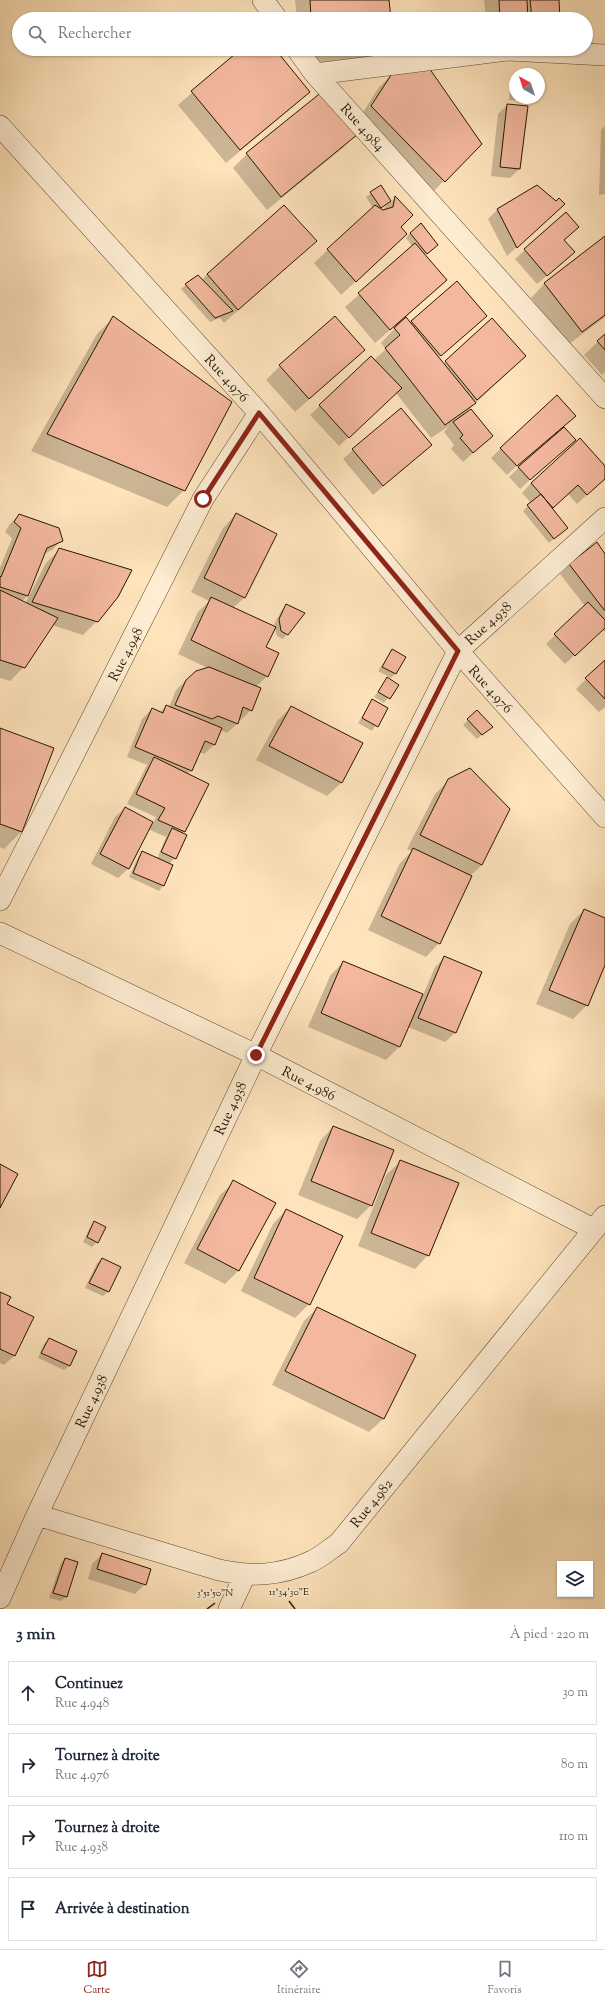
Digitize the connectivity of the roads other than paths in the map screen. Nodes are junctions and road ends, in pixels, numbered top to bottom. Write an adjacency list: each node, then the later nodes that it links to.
1 (263, 0): 2 (street)
2 (272, 12)
3 (593, 54): 4 (street)
4 (605, 55)
5 (303, 56): 7 (street, Rue 4.984)
6 (460, 56): 7 (street)
7 (315, 74): 9 (street, Rue 4.984)
8 (0, 126): 10 (street, Rue 4.976)
9 (605, 398)
10 (259, 413): 12 (street, Rue 4.976); 14 (street, Rue 4.948)
11 (605, 518): 12 (street, Rue 4.938)
12 (458, 651): 13 (street, Rue 4.976); 16 (street, Rue 4.938)
13 (605, 817)
14 (0, 900)
15 (0, 933): 16 (street, Rue 4.986)
16 (256, 1055): 17 (street, Rue 4.986); 18 (street, Rue 4.938)
17 (599, 1222): 19 (street, Rue 4.982)
18 (37, 1515): 19 (street, Rue 4.982); 20 (street, Rue 4.938)
19 (245, 1576): 21 (street)
20 (0, 1598)
21 (229, 1609)

